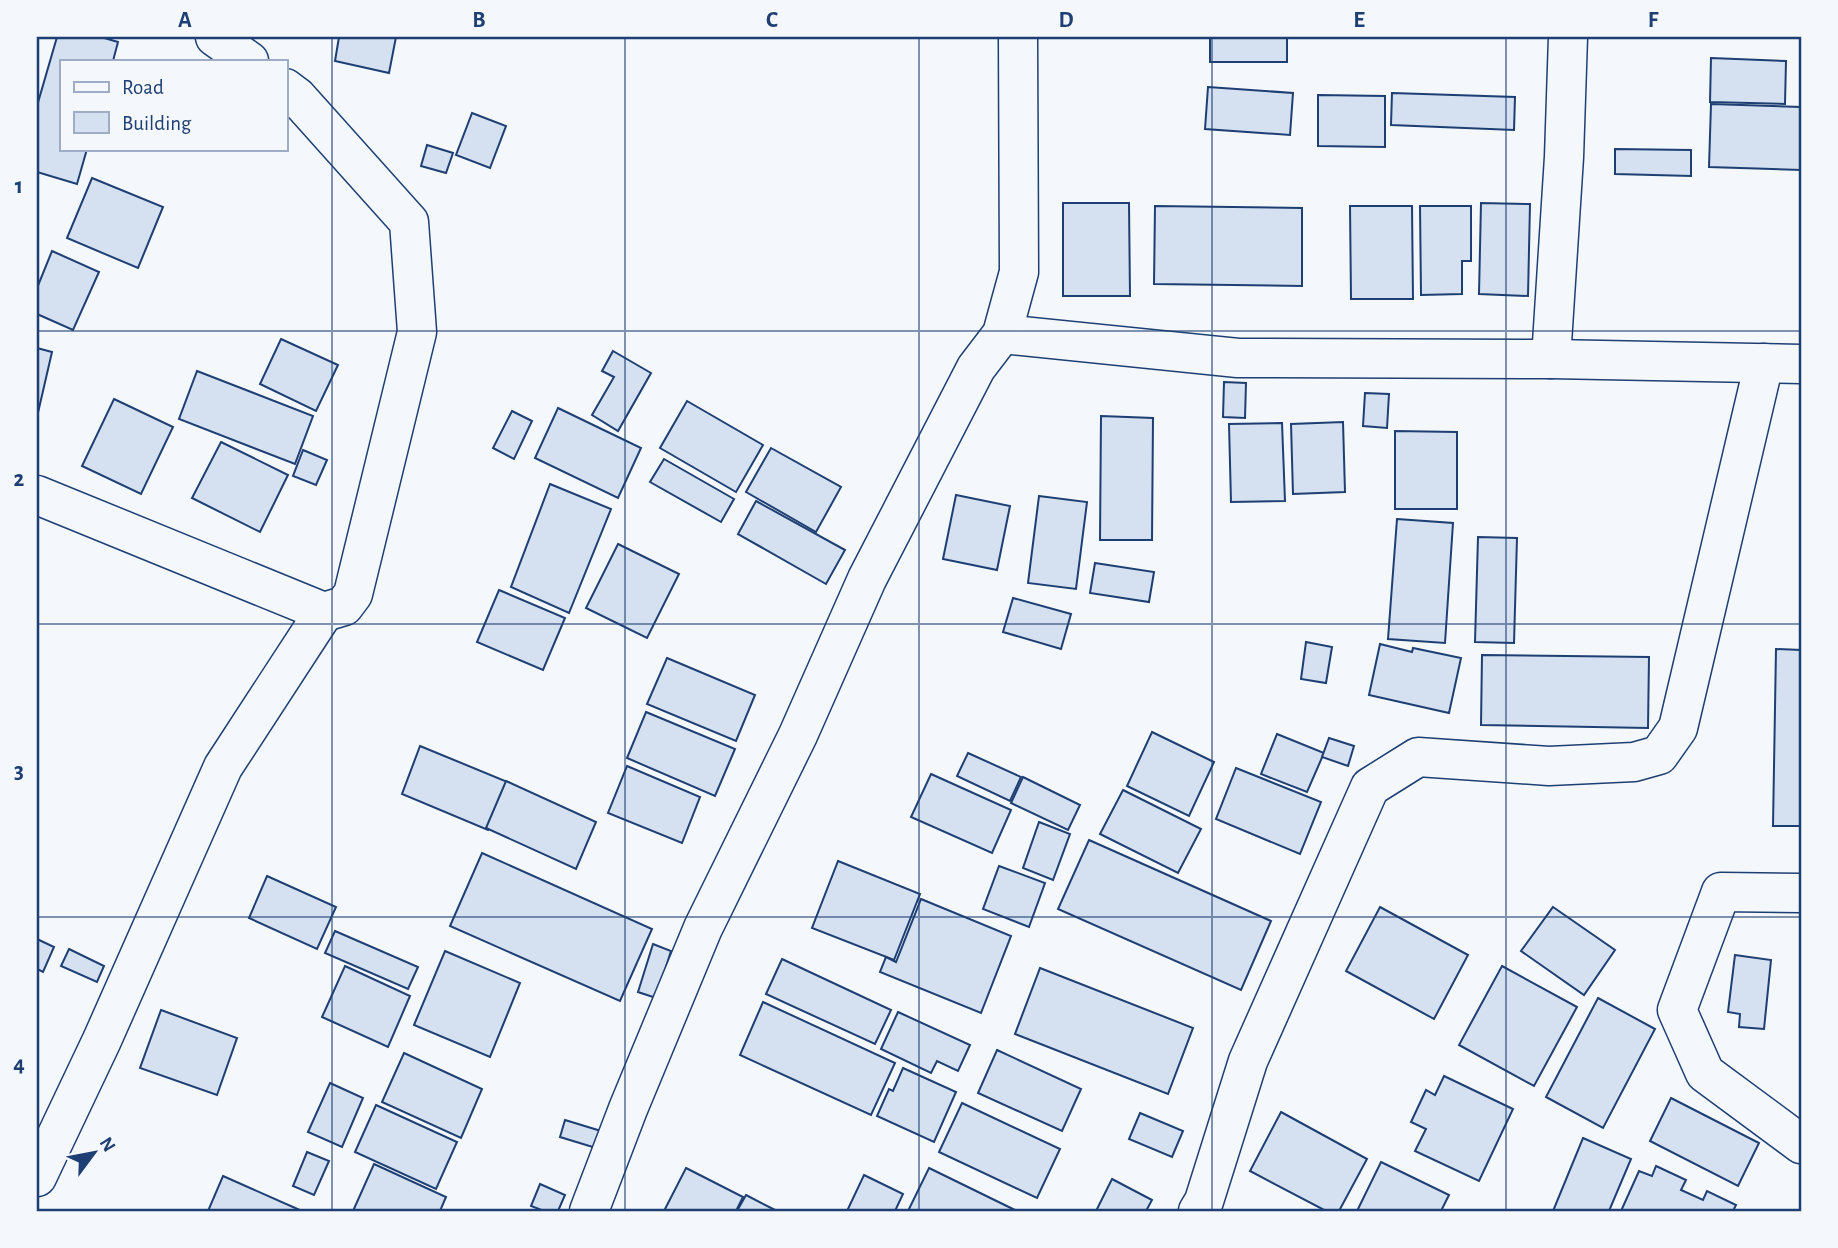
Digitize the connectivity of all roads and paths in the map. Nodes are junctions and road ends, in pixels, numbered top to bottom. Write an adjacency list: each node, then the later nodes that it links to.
1 (215, 37): 4 (street)
2 (1018, 37): 6 (street)
3 (1568, 37): 7 (street)
4 (247, 60)
5 (287, 90): 11 (street)
6 (1002, 334): 7 (street); 16 (street)
7 (1551, 359): 8 (street)
8 (1764, 363): 9 (street); 15 (street)
9 (1801, 364)
10 (37, 495): 11 (street)
11 (324, 612): 14 (street)
12 (1801, 893): 13 (street)
13 (1801, 1144)
14 (37, 1177)
15 (1208, 1208)
16 (589, 1211)

